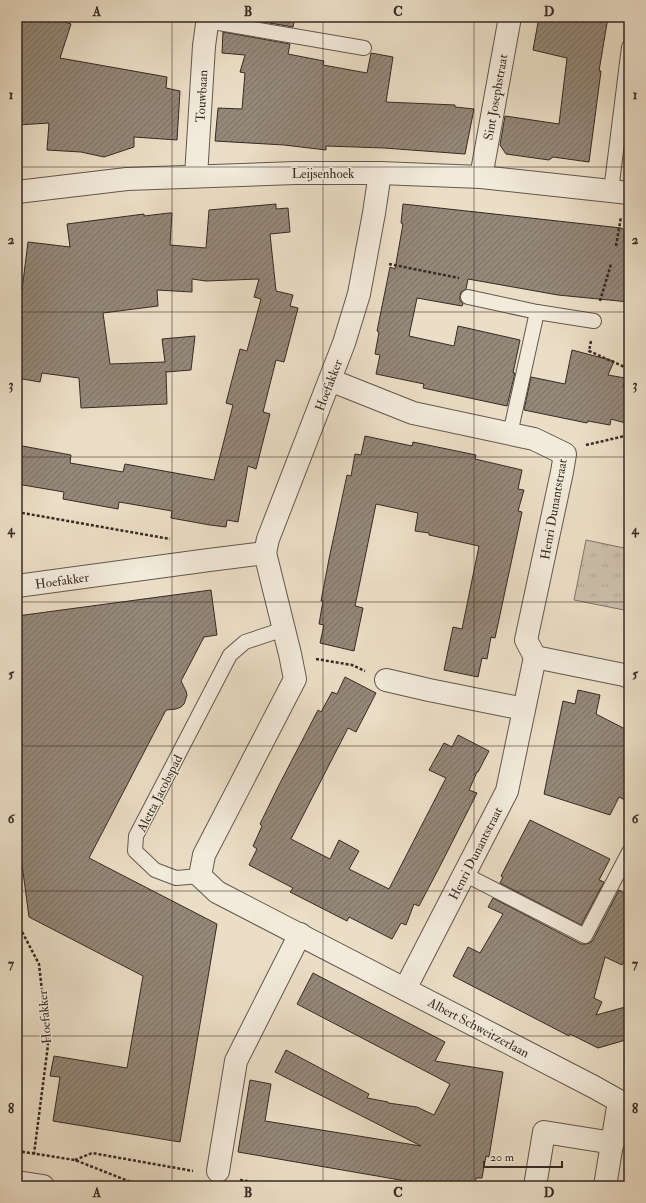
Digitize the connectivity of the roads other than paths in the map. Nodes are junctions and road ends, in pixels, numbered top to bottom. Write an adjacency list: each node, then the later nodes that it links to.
1 (510, 17): 7 (street, Sint Josephstraat)
2 (208, 19): 4 (lane); 6 (street, Touwbaan)
3 (629, 47): 9 (lane)
4 (364, 48)
5 (380, 173): 6 (street, Leijsenhoek); 7 (street, Leijsenhoek); 13 (street, Hoefakker)
6 (196, 176): 8 (street, Leijsenhoek)
7 (481, 177): 9 (street, Leijsenhoek)
8 (17, 192)
9 (622, 192)
10 (468, 297): 11 (lane)
11 (537, 312): 12 (lane); 14 (lane)
12 (594, 321)
13 (330, 380): 14 (street, Henri Dunantstraat); 15 (street, Hoefakker)
14 (510, 434): 18 (street, Henri Dunantstraat)
15 (265, 553): 16 (street, Hoefakker); 17 (street)
16 (17, 586)
17 (284, 629): 24 (street); 24 (lane, Aletta Jacobspad)
18 (535, 657): 19 (street); 21 (street, Henri Dunantstraat)
19 (629, 678)
20 (386, 680): 21 (street)
21 (524, 709): 23 (street, Henri Dunantstraat)
22 (629, 852): 23 (lane)
23 (464, 874): 26 (street, Henri Dunantstraat)
24 (200, 876): 25 (street, Albert Schweitzerlaan)
25 (300, 934): 26 (street, Albert Schweitzerlaan); 29 (street)
26 (405, 989): 27 (street, Albert Schweitzerlaan)
27 (624, 1100): 28 (street, Albert Schweitzerlaan)
28 (613, 1143): 32 (street); 33 (street, Albert Schweitzerlaan)
29 (207, 1171)
30 (17, 1182): 31 (street)
31 (44, 1186)
32 (535, 1186)
33 (605, 1186)

